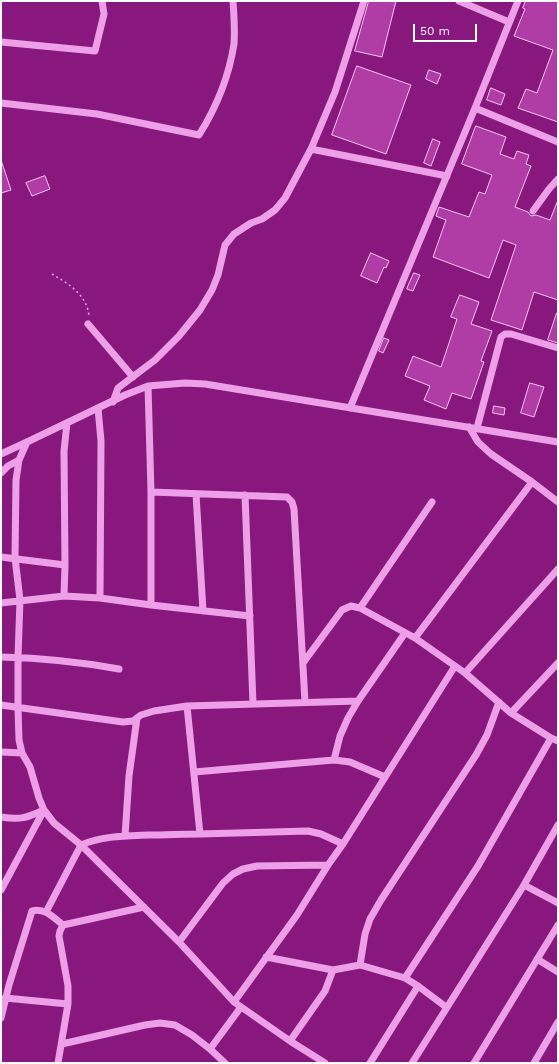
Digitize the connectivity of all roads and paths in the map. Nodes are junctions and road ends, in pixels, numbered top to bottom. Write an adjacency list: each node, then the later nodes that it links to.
1 (102, 1): 7 (street)
2 (233, 1): 8 (street)
3 (364, 1): 11 (street)
4 (459, 1): 6 (street)
5 (518, 1): 6 (street)
6 (509, 22): 9 (street)
7 (1, 42)
8 (1, 103)
9 (475, 108): 10 (street); 12 (street)
10 (558, 142)
11 (311, 149): 12 (street); 18 (street)
12 (447, 176): 22 (street)
13 (558, 179): 14 (street)
14 (533, 211)
15 (52, 274): 16 (path)
16 (88, 324): 18 (street)
17 (558, 348): 24 (street)
18 (133, 377): 20 (street)
19 (148, 386): 20 (street); 22 (street); 31 (street)
20 (113, 402): 21 (street)
21 (98, 408): 23 (street); 41 (street)
22 (350, 408): 24 (street)
23 (67, 423): 25 (street); 38 (street)
24 (473, 428): 26 (street); 30 (street)
25 (27, 442): 27 (street); 28 (street)
26 (558, 442)
27 (1, 454)
28 (19, 460): 29 (street); 37 (street)
29 (1, 473)
30 (532, 482): 35 (street); 49 (street)
31 (151, 492): 32 (street); 44 (street)
32 (196, 494): 33 (street); 46 (street)
33 (245, 495): 47 (street); 52 (street)
34 (432, 502): 45 (street)
35 (558, 502)
36 (1, 557): 37 (street)
37 (15, 558): 38 (street); 42 (street)
38 (65, 565): 40 (street)
39 (558, 569): 56 (street)
40 (64, 596): 41 (street); 42 (street)
41 (100, 598): 44 (street)
42 (20, 600): 43 (street); 51 (street)
43 (1, 603)
44 (151, 605): 46 (street)
45 (360, 608): 48 (street); 52 (street)
46 (203, 611): 47 (street)
47 (250, 616): 60 (street)
48 (405, 633): 49 (street); 57 (street)
49 (415, 638): 54 (street)
50 (1, 657): 51 (street)
51 (18, 657): 55 (street); 63 (street)
52 (303, 663): 58 (street)
53 (558, 663): 64 (street)
54 (455, 666): 56 (street); 71 (street)
55 (119, 668)
56 (465, 673): 59 (street)
57 (358, 701): 58 (street); 69 (street)
58 (305, 702): 60 (street)
59 (499, 702): 64 (street); 90 (street)
60 (253, 704): 62 (street)
61 (1, 705): 63 (street)
62 (187, 706): 65 (street); 70 (street)
63 (18, 708): 65 (street); 68 (street)
64 (511, 713): 66 (street)
65 (137, 718): 76 (street)
66 (555, 739): 93 (street)
67 (1, 752): 68 (street)
68 (22, 752): 72 (street)
69 (334, 760): 70 (street); 71 (street)
70 (194, 772): 75 (street)
71 (385, 777): 77 (street)
72 (44, 810): 73 (street); 78 (street); 81 (street)
73 (1, 817)
74 (558, 825): 80 (street)
75 (200, 834): 76 (street); 77 (street)
76 (125, 836): 78 (street)
77 (343, 844): 79 (street)
78 (81, 845): 83 (street); 84 (street)
79 (328, 865): 87 (street); 88 (street)
80 (524, 885): 82 (street); 100 (street)
81 (1, 890)
82 (558, 903)
83 (144, 907): 85 (street); 87 (street)
84 (46, 912): 85 (street); 94 (street)
85 (63, 925): 98 (street)
86 (558, 925): 89 (street)
87 (179, 942): 97 (street)
88 (266, 957): 91 (street); 97 (street)
89 (537, 959): 92 (street); 111 (street)
90 (360, 965): 91 (street); 93 (street)
91 (333, 970): 103 (street)
92 (558, 972)
93 (405, 978): 95 (street)
94 (5, 984): 96 (street)
95 (418, 986): 100 (street); 109 (street)
96 (5, 998): 98 (street); 101 (street)
97 (234, 1002): 99 (street)
98 (68, 1004): 104 (street)
99 (241, 1007): 103 (street); 105 (street)
100 (446, 1007): 110 (street)
101 (1, 1018)
102 (558, 1022): 112 (street)
103 (290, 1041): 108 (street)
104 (62, 1044): 105 (street); 106 (street)
105 (210, 1049): 107 (street)
106 (58, 1063)
107 (224, 1063)
108 (325, 1063)
109 (370, 1063)
110 (412, 1063)
111 (474, 1063)
112 (534, 1063)

